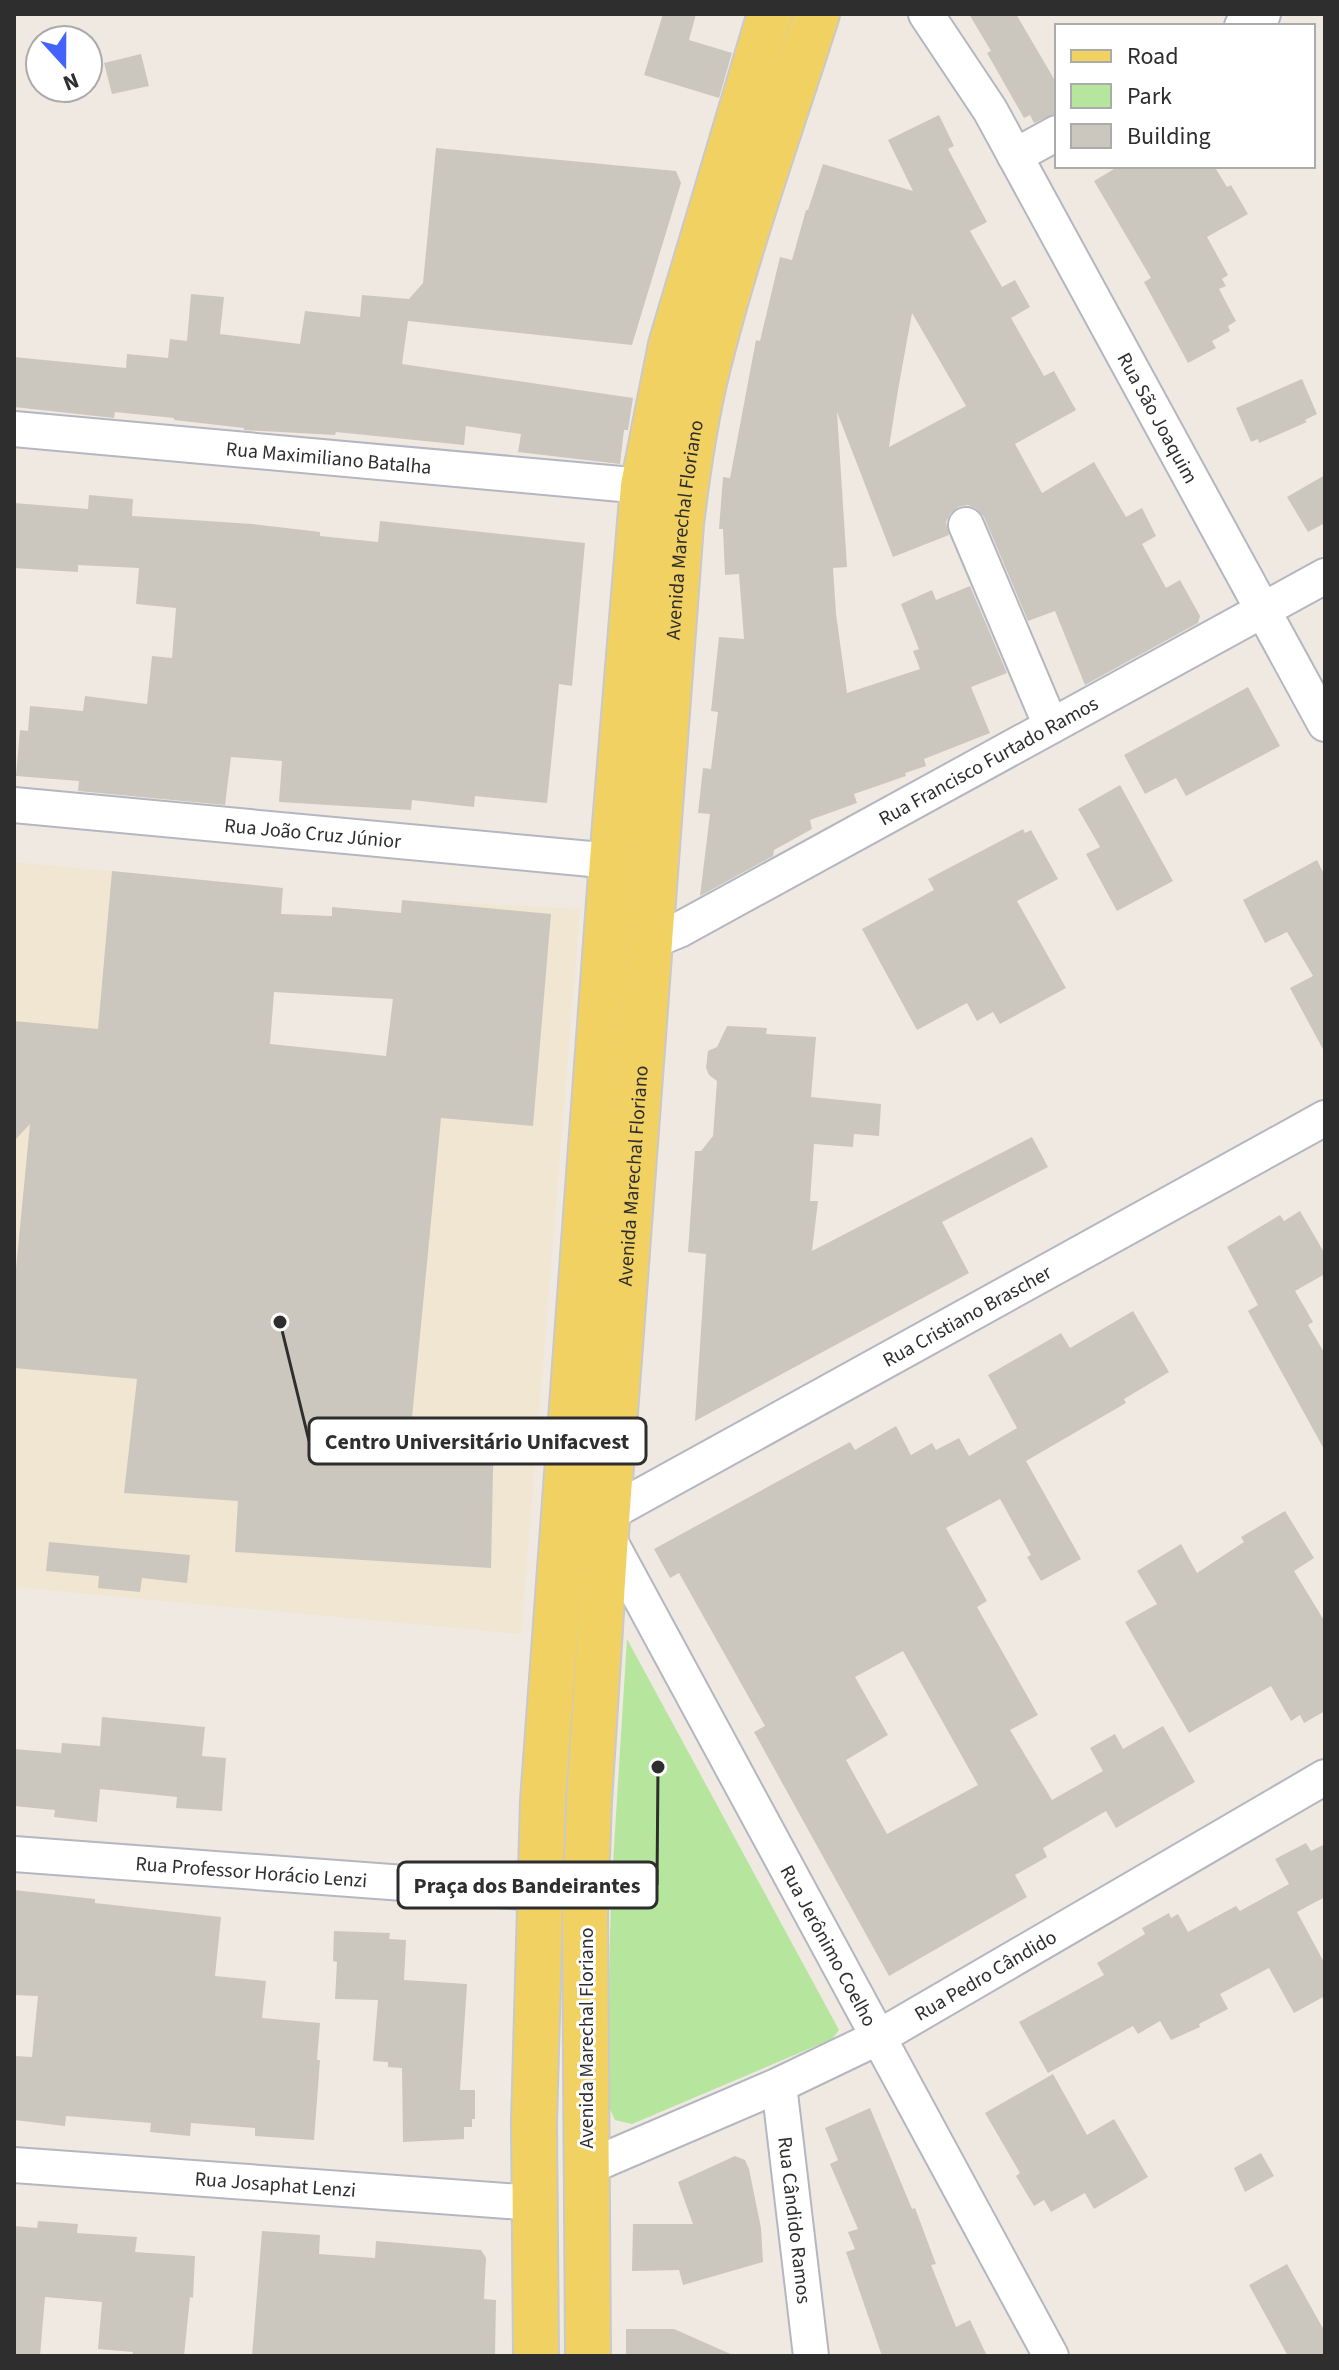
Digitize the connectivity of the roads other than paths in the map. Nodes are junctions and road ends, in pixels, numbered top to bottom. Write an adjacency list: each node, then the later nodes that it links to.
1 (770, 14): 11 (main road, Avenida Marechal Floriano)
2 (817, 14): 19 (main road, Avenida Marechal Floriano)
3 (926, 14): 7 (street, Rua São Joaquim)
4 (947, 14): 7 (street, Rua São Joaquim)
5 (1263, 14): 6 (street)
6 (1246, 24)
7 (990, 110): 9 (street, Rua São Joaquim)
8 (1055, 134): 9 (street)
9 (1015, 156): 14 (street, Rua São Joaquim)
10 (14, 429): 11 (street, Rua Maximiliano Batalha)
11 (643, 486): 18 (main road, Avenida Marechal Floriano)
12 (966, 525): 16 (street)
13 (1325, 576): 14 (street, Rua Francisco Furtado Ramos)
14 (1263, 610): 15 (street, Rua São Joaquim); 16 (street, Rua Francisco Furtado Ramos)
15 (1325, 724)
16 (1051, 726): 19 (street, Rua Francisco Furtado Ramos)
17 (14, 805): 18 (street, Rua João Cruz Júnior)
18 (612, 861): 24 (main road, Avenida Marechal Floriano)
19 (650, 942): 21 (main road, Avenida Marechal Floriano)
20 (1325, 1118): 21 (street, Rua Cristiano Brascher)
21 (607, 1524): 25 (street, Rua Jerônimo Coelho); 28 (main road, Avenida Marechal Floriano)
22 (1325, 1777): 25 (street, Rua Pedro Cândido)
23 (14, 1854): 24 (street, Rua Professor Horácio Lenzi)
24 (538, 1893): 29 (main road, Avenida Marechal Floriano)
25 (879, 2037): 26 (street, Rua Pedro Cândido); 33 (street, Rua Jerônimo Coelho)
26 (779, 2085): 28 (street, Rua Pedro Cândido); 32 (street, Rua Cândido Ramos)
27 (14, 2165): 29 (street, Rua Josaphat Lenzi)
28 (586, 2168): 31 (main road, Avenida Marechal Floriano)
29 (535, 2203): 30 (main road, Avenida Marechal Floriano)
30 (536, 2356)
31 (588, 2356)
32 (811, 2356)
33 (1051, 2356)

